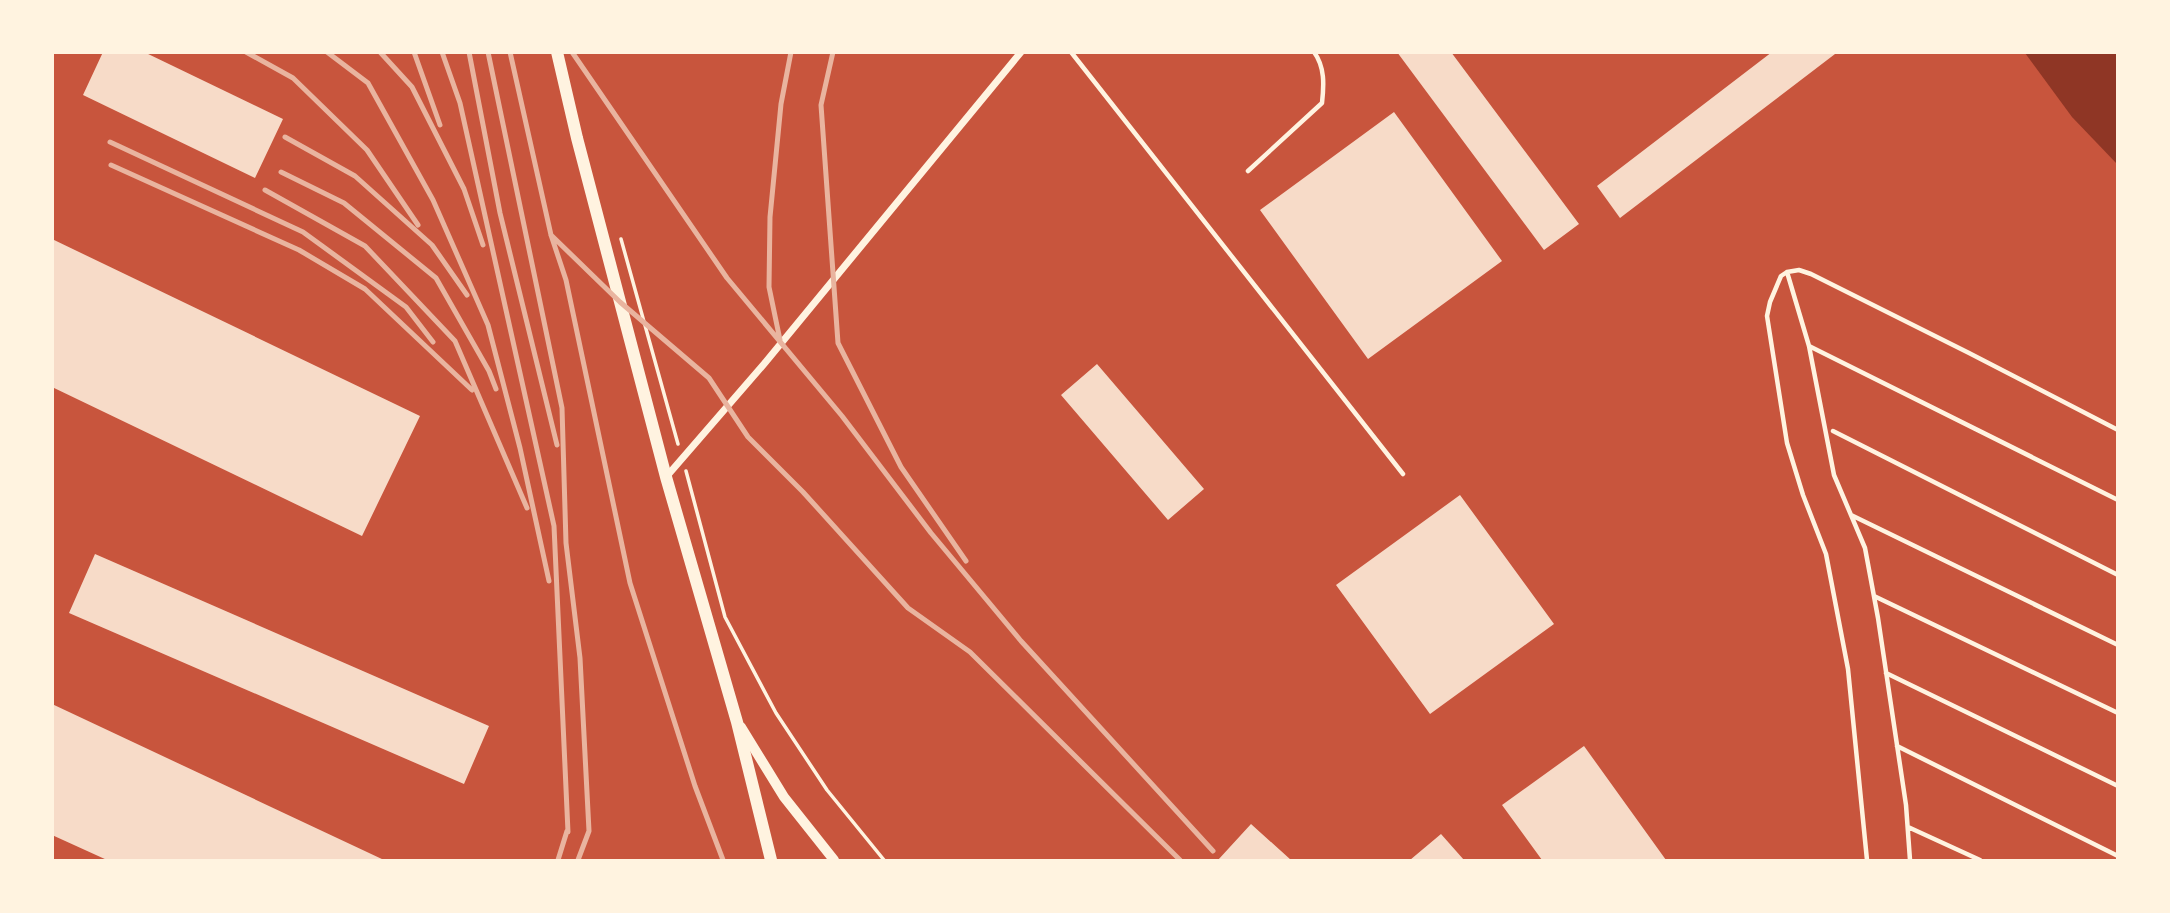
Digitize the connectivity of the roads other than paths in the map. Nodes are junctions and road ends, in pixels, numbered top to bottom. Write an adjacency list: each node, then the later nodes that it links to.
1 (557, 52): 11 (main road)
2 (1021, 52): 11 (street)
3 (1071, 52): 10 (lane)
4 (1314, 52): 5 (lane)
5 (1248, 171)
6 (1787, 272): 7 (lane); 8 (lane); 26 (lane)
7 (1809, 346): 12 (lane); 13 (lane)
8 (2118, 430)
9 (1833, 431): 14 (lane)
10 (1404, 474)
11 (666, 477): 19 (main road)
12 (2118, 500)
13 (1851, 515): 15 (lane); 16 (lane)
14 (2118, 575)
15 (1874, 596): 17 (lane); 18 (lane)
16 (2118, 645)
17 (1886, 673): 20 (lane); 21 (lane)
18 (2118, 713)
19 (737, 722): 24 (main road); 25 (street)
20 (1897, 746): 22 (lane); 23 (lane)
21 (2118, 786)
22 (1908, 826): 27 (lane); 28 (lane)
23 (2118, 856)
24 (771, 860)
25 (834, 860)
26 (1867, 860)
27 (1910, 860)
28 (1980, 860)

